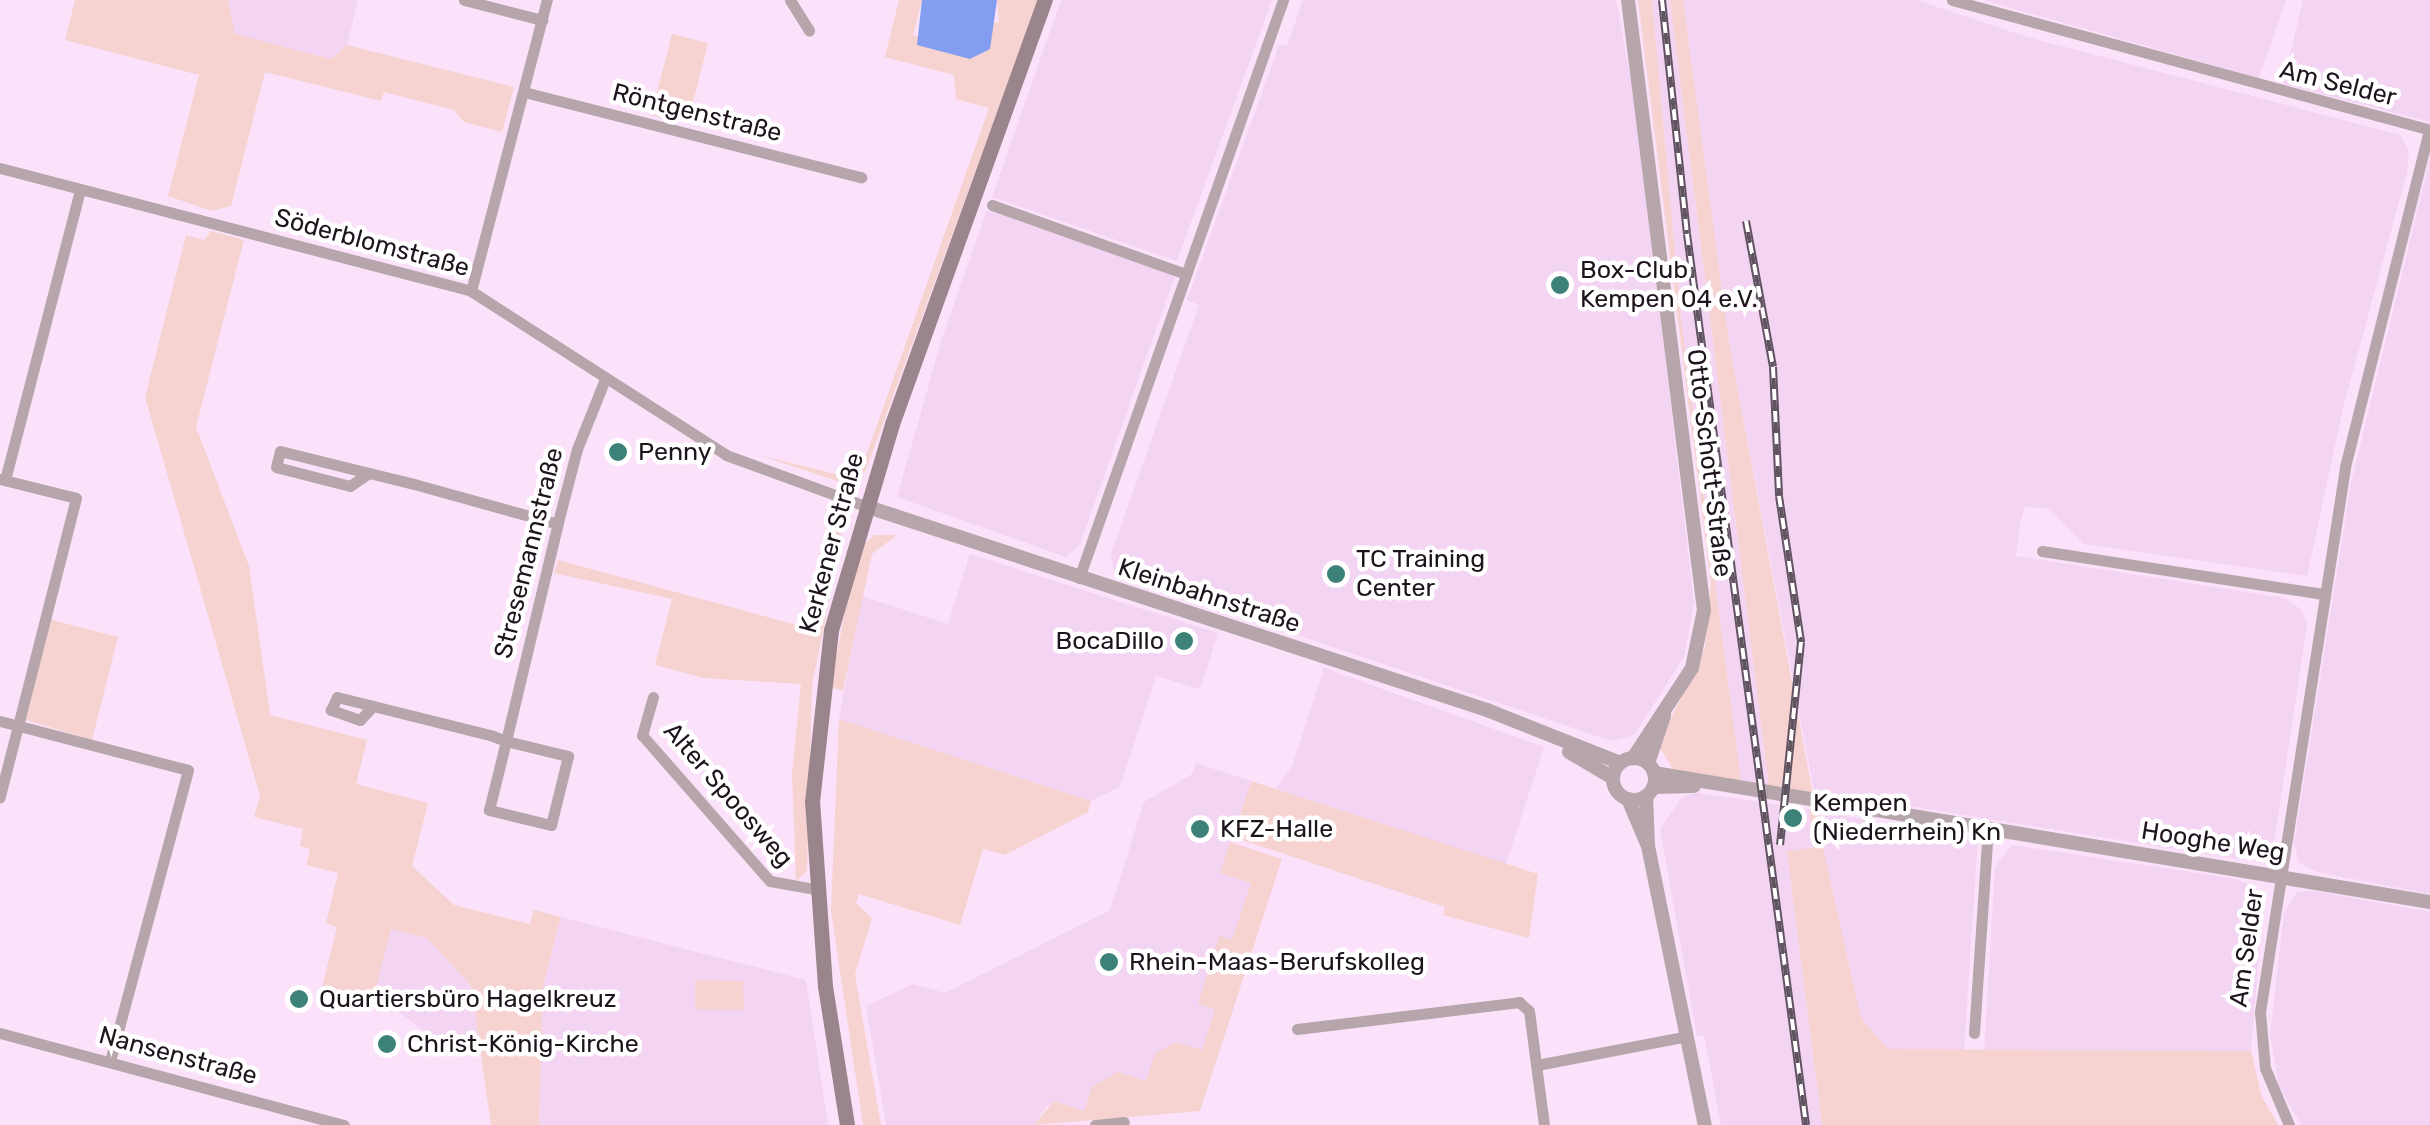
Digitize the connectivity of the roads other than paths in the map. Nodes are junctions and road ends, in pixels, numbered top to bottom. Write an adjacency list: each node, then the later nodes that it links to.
1 (464, 0): 8 (street)
2 (547, 0): 8 (street)
3 (790, 0): 9 (street)
4 (1045, 0): 20 (main road, Kerkener Straße)
5 (1283, 0): 15 (street)
6 (1628, 0): 31 (street, Otto-Schott-Straße)
7 (1952, 0): 24 (street, Am Selder)
8 (542, 20): 10 (street)
9 (809, 30)
10 (524, 92): 12 (street, Röntgenstraße); 16 (street)
11 (0, 168): 13 (street, Söderblomstraße)
12 (860, 177)
13 (80, 190): 16 (street, Söderblomstraße); 19 (street)
14 (992, 205): 15 (street)
15 (1186, 274): 23 (street)
16 (471, 291): 17 (street, Söderblomstraße)
17 (606, 378): 20 (street, Söderblomstraße); 21 (street, Stresemannstraße)
18 (370, 473): 18 (street); 21 (street)
19 (3, 480): 28 (street)
20 (865, 506): 23 (street, Kleinbahnstraße); 38 (main road, Kerkener Straße)
21 (558, 524): 30 (street, Stresemannstraße)
22 (2042, 551): 24 (street)
23 (1079, 578): 29 (street, Kleinbahnstraße)
24 (2322, 594): 37 (street, Am Selder)
25 (653, 697): 38 (street, Alter Spoosweg)
26 (373, 706): 30 (street)
27 (0, 721): 28 (street)
28 (18, 726): 33 (street); 44 (street)
29 (1539, 732): 31 (street, Kleinbahnstraße); 32 (street, Kleinbahnstraße)
30 (506, 741): 30 (street, Stresemannstraße)
31 (1642, 773): 32 (street, Otto-Schott-Straße); 34 (street); 35 (street, Hooghe Weg); 36 (street)
32 (1613, 778): 34 (street)
33 (0, 796)
34 (1628, 799): 36 (street)
35 (1988, 830): 37 (street, Hooghe Weg); 42 (street)
36 (1648, 846): 43 (street)
37 (2280, 875): 39 (street, Hooghe Weg); 52 (street, Am Selder)
38 (815, 889): 48 (main road, Kerkener Straße)
39 (2430, 902)
40 (1297, 1030): 45 (street)
41 (0, 1033): 44 (street, Nansenstraße)
42 (1974, 1033)
43 (1688, 1036): 45 (street); 51 (street)
44 (110, 1062): 47 (street, Nansenstraße)
45 (1537, 1066): 50 (street)
46 (1124, 1122): 49 (street)
47 (344, 1125)
48 (847, 1125)
49 (1095, 1125)
50 (1544, 1125)
51 (1705, 1125)
52 (2289, 1125)

